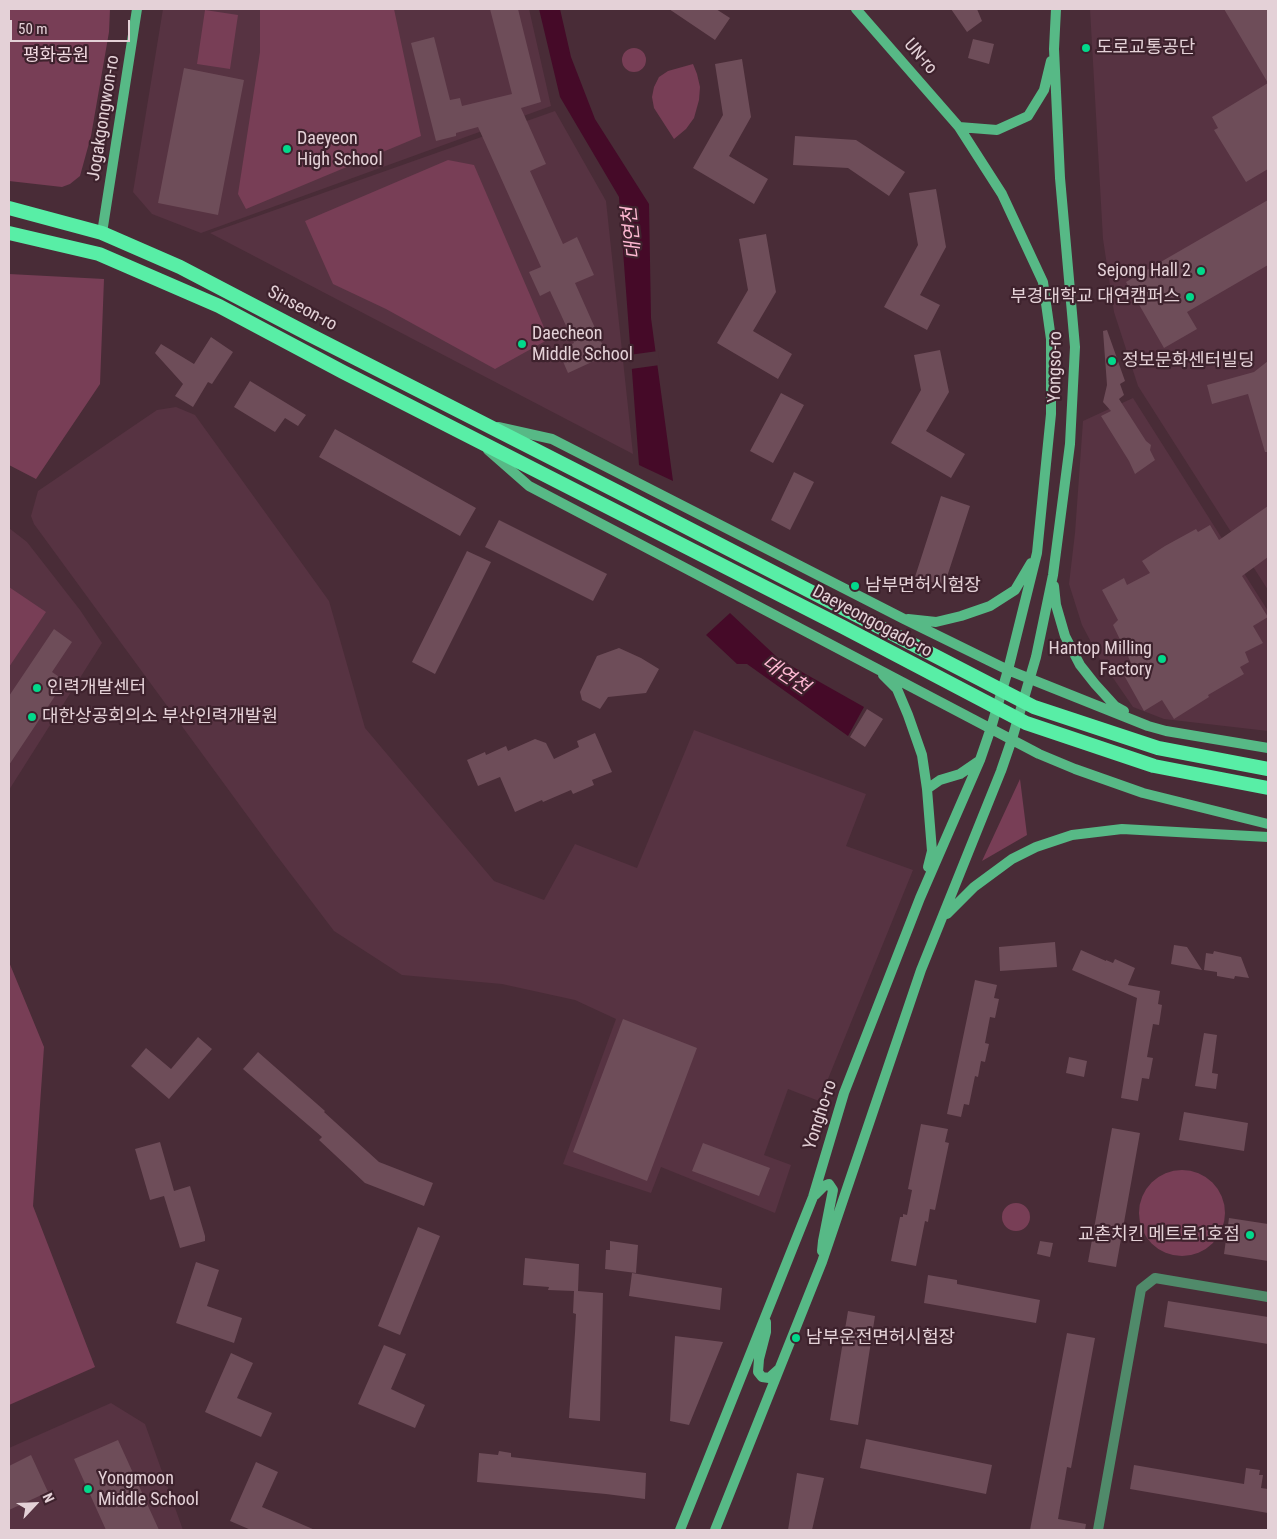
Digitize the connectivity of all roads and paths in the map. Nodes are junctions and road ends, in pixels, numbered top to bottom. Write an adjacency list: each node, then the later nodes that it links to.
1 (138, 9): 8 (main road, Jogakgongwon-ro)
2 (856, 9): 5 (main road, UN-ro)
3 (1056, 9): 4 (main road, Yongso-ro)
4 (1054, 49): 5 (main road); 13 (main road, Yongso-ro)
5 (959, 127): 9 (main road, UN-ro)
6 (9, 208): 8 (highway, Sinseon-ro)
7 (9, 233): 11 (highway, Daeyeongogado-ro)
8 (102, 233): 10 (highway, Sinseon-ro)
9 (1051, 339): 12 (main road, Yongso-ro)
10 (482, 423): 14 (main road); 24 (highway, Daeyeongogado-ro)
11 (476, 440): 15 (main road); 25 (highway, Daeyeongogado-ro)
12 (1037, 553): 14 (main road); 16 (main road, Yongso-ro)
13 (1052, 575): 17 (main road, Yongso-ro); 19 (main road)
14 (904, 619): 16 (main road)
15 (876, 668): 20 (main road); 26 (main road)
16 (1008, 670): 17 (main road); 18 (main road, Yongso-ro)
17 (1030, 679): 19 (main road); 21 (main road, Yongso-ro)
18 (996, 711): 20 (main road, Yongho-ro)
19 (1148, 726): 22 (main road)
20 (991, 728): 21 (main road); 23 (main road, Yongho-ro)
21 (1012, 739): 27 (main road); 30 (main road)
22 (1268, 748)
23 (980, 760): 26 (main road); 29 (main road, Yongho-ro)
24 (1268, 769)
25 (1268, 788)
26 (927, 789): 29 (main road)
27 (1268, 824)
28 (1268, 837): 30 (main road)
29 (920, 898): 31 (main road, Yongho-ro)
30 (943, 918): 32 (main road)
31 (813, 1197): 32 (main road); 34 (main road, Yongho-ro)
32 (822, 1262): 35 (main road)
33 (1268, 1297): 38 (street)
34 (766, 1313): 35 (main road); 36 (main road, Yongho-ro)
35 (780, 1369): 37 (main road)
36 (680, 1530)
37 (715, 1530)
38 (1098, 1530)

